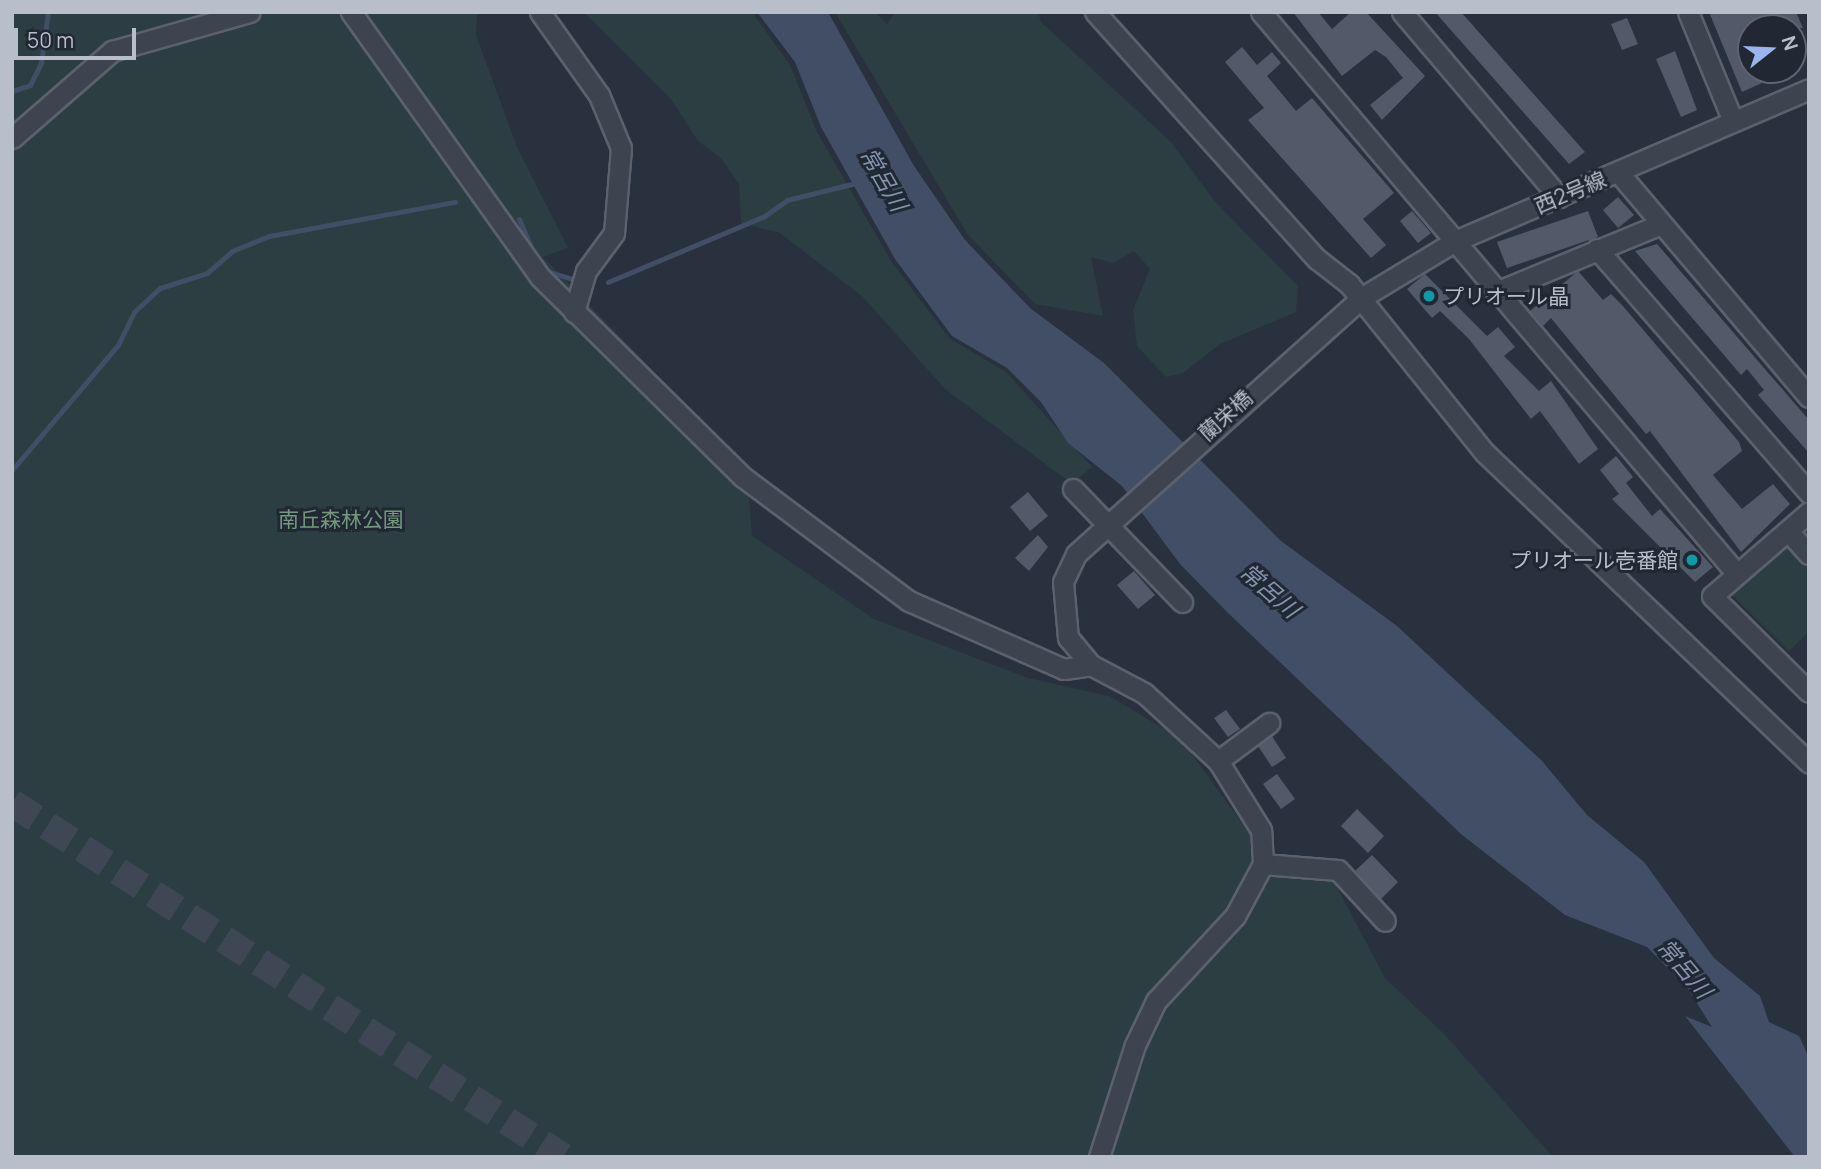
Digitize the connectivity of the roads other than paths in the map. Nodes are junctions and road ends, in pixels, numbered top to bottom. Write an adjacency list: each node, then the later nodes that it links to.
1 (250, 12): 10 (street)
2 (351, 12): 18 (street)
3 (540, 12): 18 (street)
4 (1095, 12): 17 (street)
5 (1261, 12): 14 (street)
6 (1402, 12): 12 (street)
7 (1688, 12): 9 (street)
8 (1809, 89): 9 (street, 西2号線)
9 (1733, 121): 11 (street, 西2号線)
10 (12, 138)
11 (1618, 172): 12 (street, 西2号線); 13 (street)
12 (1559, 197): 14 (street, 西2号線)
13 (1661, 224): 15 (street); 20 (street)
14 (1455, 241): 16 (street); 17 (street, 西2号線)
15 (1597, 249): 16 (street); 22 (street)
16 (1496, 292): 27 (street)
17 (1361, 298): 19 (street, 西2号線); 33 (street)
18 (574, 312): 29 (street)
19 (1340, 313): 24 (street, 蘭栄橋)
20 (1809, 397)
21 (1073, 489): 24 (street)
22 (1809, 493)
23 (1809, 512): 25 (street)
24 (1107, 521): 28 (street); 29 (street, 蘭栄橋)
25 (1788, 531): 26 (street); 27 (street)
26 (1809, 554)
27 (1737, 574): 30 (street)
28 (1182, 602)
29 (1091, 665): 32 (street)
30 (1809, 692)
31 (1269, 723): 32 (street)
32 (1218, 761): 34 (street)
33 (1809, 763)
34 (1263, 864): 35 (street); 36 (street)
35 (1385, 922)
36 (1099, 1157)

